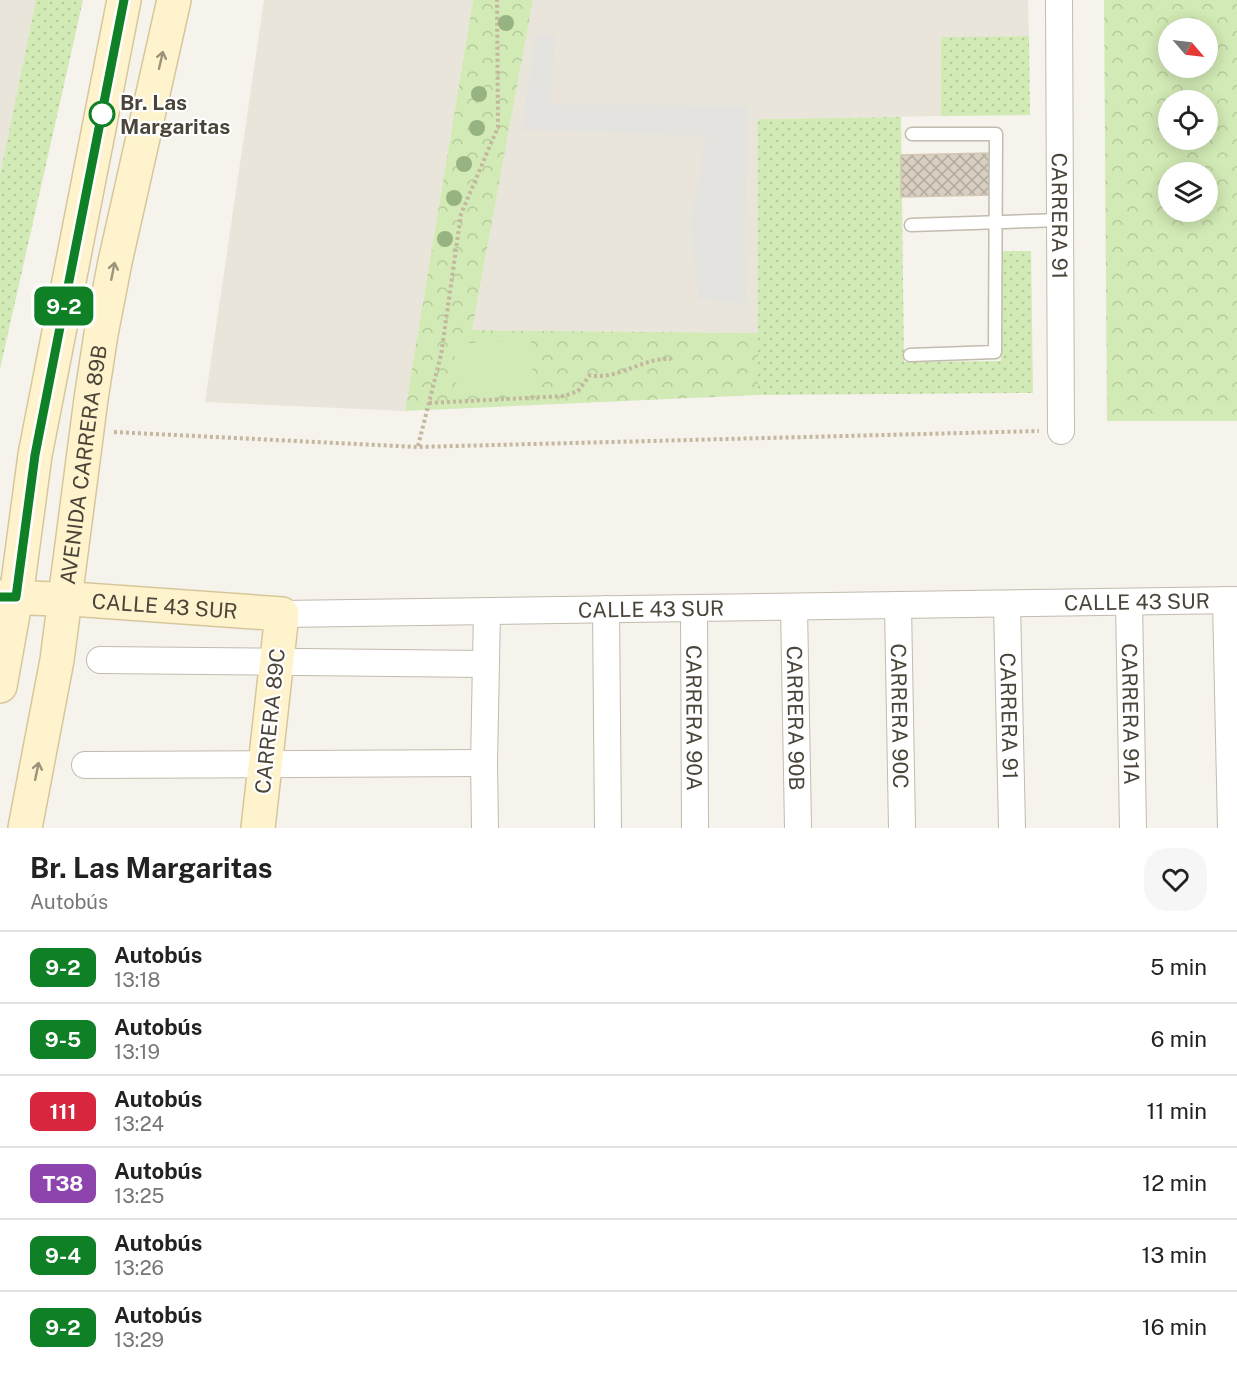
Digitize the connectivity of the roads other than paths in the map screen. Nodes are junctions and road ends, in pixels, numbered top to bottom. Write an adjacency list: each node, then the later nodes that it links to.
1 (124, 0): 10 (main road, AVENIDA CARRERA 89B)
2 (174, 0): 11 (main road, AVENIDA CARRERA 89B, one-way to 2)
3 (1059, 0): 5 (street, CARRERA 91)
4 (912, 134): 6 (lane)
5 (1060, 220): 6 (lane); 9 (street, CARRERA 91)
6 (995, 222): 7 (lane); 8 (lane)
7 (912, 225)
8 (910, 355)
9 (1061, 430)
10 (8, 597): 11 (main road, CALLE 43 SUR); 24 (main road, AVENIDA CARRERA 89B)
11 (65, 599): 20 (main road, CALLE 43 SUR); 28 (main road, AVENIDA CARRERA 89B, one-way to 11)
12 (1231, 600): 13 (street, CALLE 43 SUR); 37 (street)
13 (1128, 602): 14 (street, CALLE 43 SUR); 36 (street, CARRERA 91A)
14 (1007, 604): 15 (street, CALLE 43 SUR); 35 (street, CARRERA 91)
15 (898, 605): 16 (street, CALLE 43 SUR); 34 (street, CARRERA 90C)
16 (794, 607): 17 (street, CALLE 43 SUR); 33 (street, CARRERA 90B)
17 (694, 608): 18 (street, CALLE 43 SUR); 32 (street, CARRERA 90A)
18 (606, 609): 19 (street, CALLE 43 SUR); 31 (street)
19 (487, 611): 20 (street, CALLE 43 SUR); 23 (street)
20 (282, 614): 22 (main road, CARRERA 89C)
21 (100, 660): 22 (street)
22 (276, 662): 23 (street); 26 (main road, CARRERA 89C)
23 (485, 664): 25 (street)
24 (0, 686)
25 (484, 763): 26 (street); 30 (street)
26 (265, 764): 27 (street); 29 (main road, CARRERA 89C)
27 (85, 765)
28 (25, 828)
29 (258, 828)
30 (485, 828)
31 (608, 828)
32 (695, 828)
33 (798, 828)
34 (902, 828)
35 (1012, 828)
36 (1133, 828)
37 (1231, 828)

